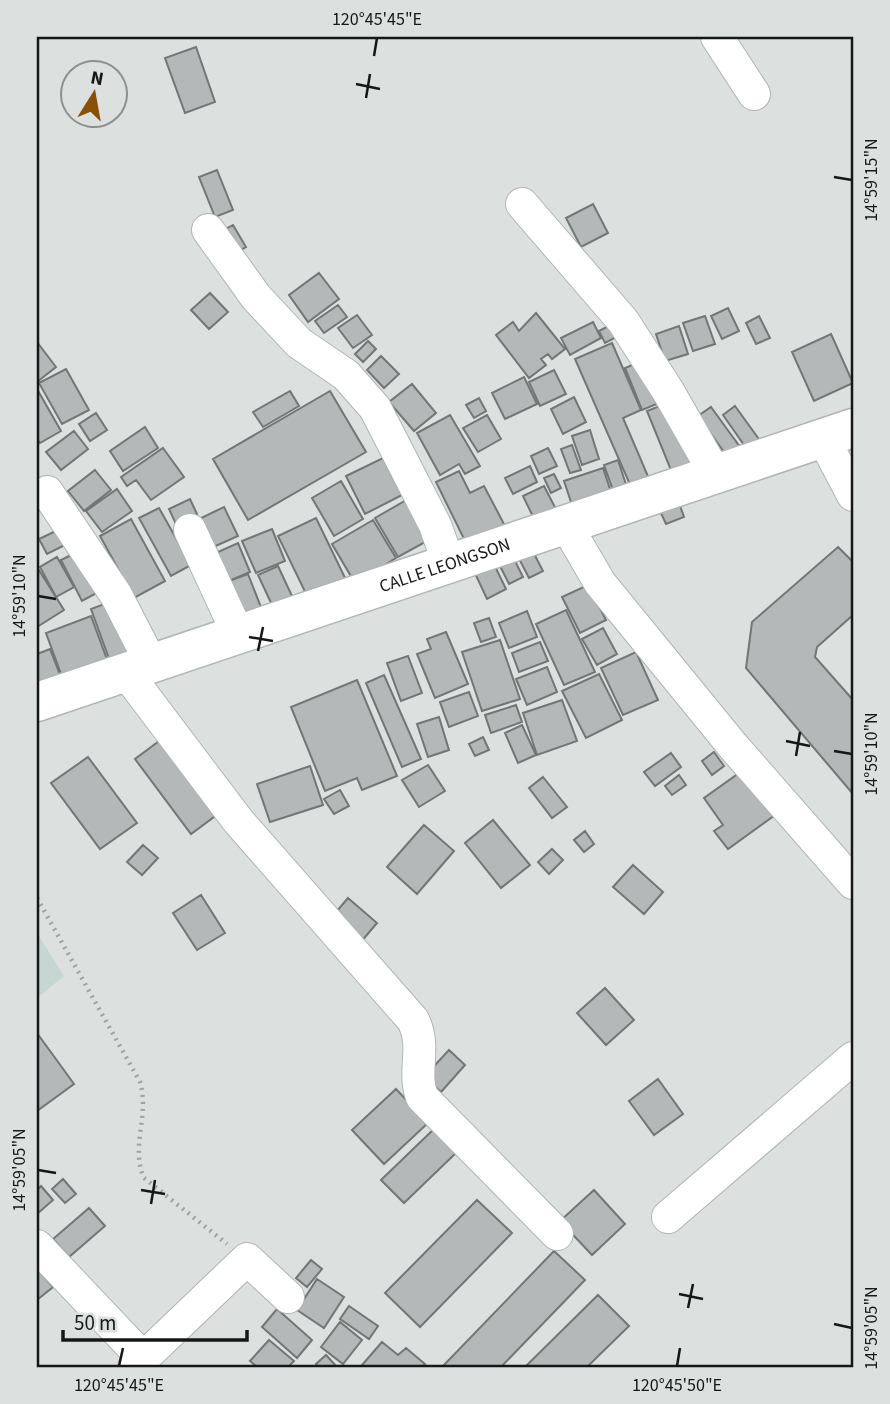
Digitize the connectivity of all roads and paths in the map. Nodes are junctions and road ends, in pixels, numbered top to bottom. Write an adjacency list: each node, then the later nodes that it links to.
1 (718, 37): 2 (street)
2 (754, 94)
3 (522, 204): 6 (street)
4 (208, 230): 11 (street)
5 (838, 433): 6 (main road, CALLE LEONGSON); 8 (street)
6 (716, 475): 9 (main road, CALLE LEONGSON)
7 (47, 492): 13 (street)
8 (853, 495)
9 (565, 523): 11 (main road, CALLE LEONGSON); 15 (street)
10 (190, 530): 12 (street)
11 (450, 564): 12 (main road, CALLE LEONGSON)
12 (238, 634): 13 (main road, CALLE LEONGSON)
13 (138, 667): 14 (main road, CALLE LEONGSON); 19 (street)
14 (37, 702)
15 (853, 883)
16 (37, 898): 21 (path)
17 (853, 1058): 18 (street)
18 (668, 1217)
19 (557, 1234)
20 (37, 1246): 23 (street)
21 (247, 1259): 22 (street); 23 (street)
22 (288, 1297)
23 (138, 1363)

